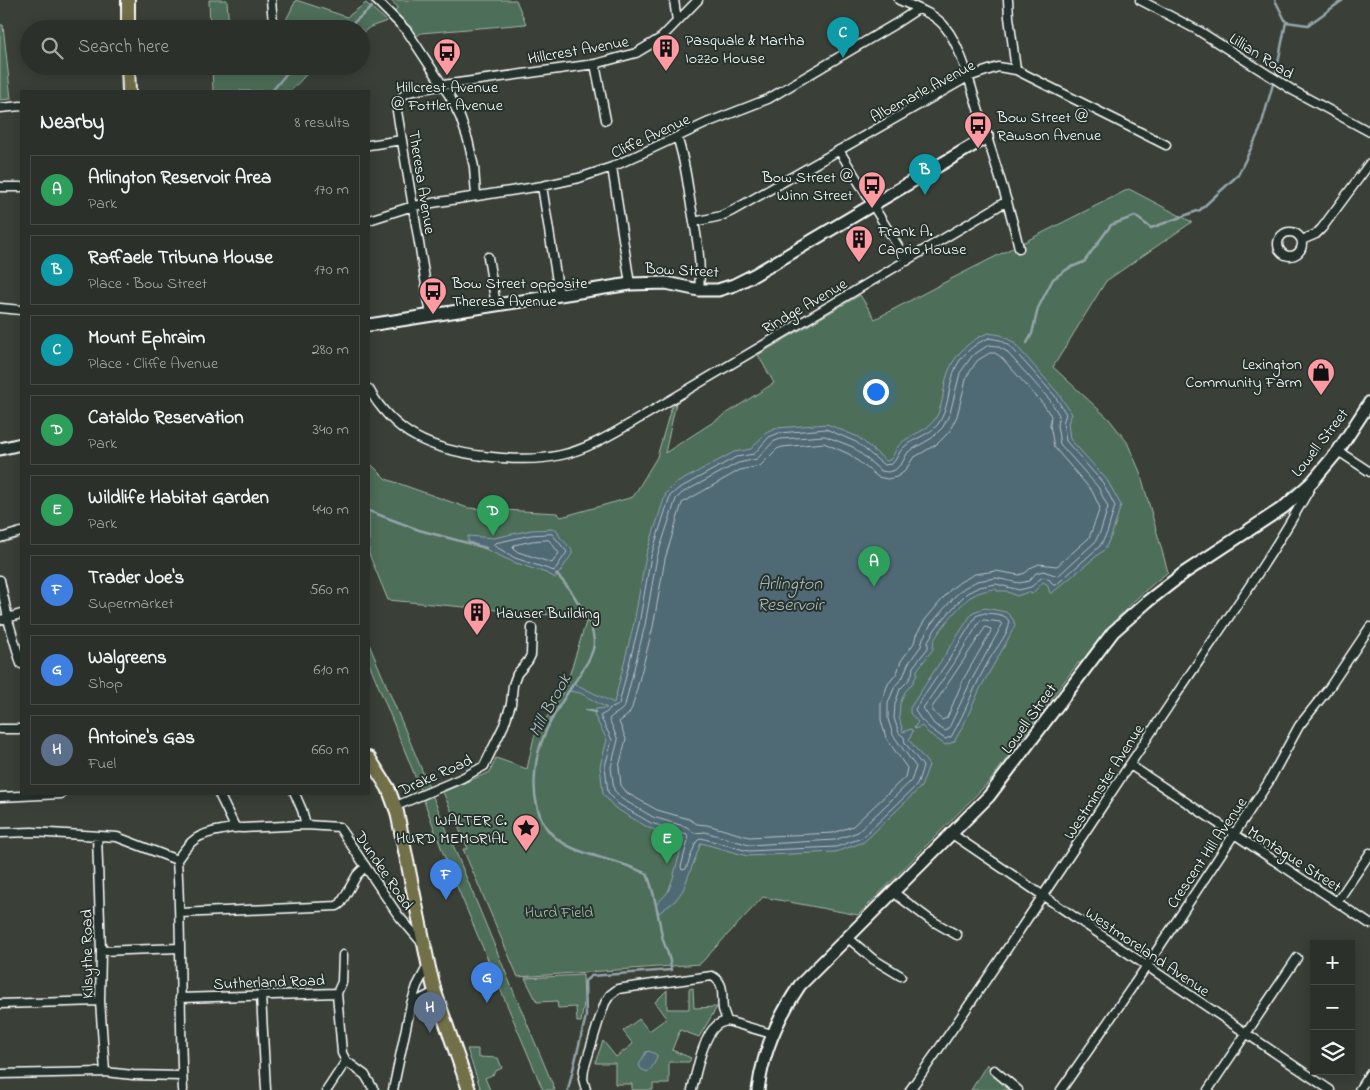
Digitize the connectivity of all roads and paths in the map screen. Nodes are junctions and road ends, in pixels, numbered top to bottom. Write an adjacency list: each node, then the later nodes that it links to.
1 (128, 0): 10 (main road)
2 (271, 0): 11 (street)
3 (376, 0): 17 (street)
4 (674, 0): 12 (street)
5 (698, 0): 12 (street, Hillcrest Avenue)
6 (899, 0): 9 (street)
7 (1008, 0): 14 (street)
8 (1140, 0): 22 (street, Lillian Road)
9 (918, 9): 16 (street); 23 (street, Cliffe Avenue)
10 (128, 20)
11 (273, 20)
12 (677, 21): 13 (street, Hillcrest Avenue)
13 (594, 64): 17 (street, Hillcrest Avenue); 21 (street)
14 (1016, 70): 16 (street, Albemarle Avenue); 27 (street, Albemarle Avenue)
15 (128, 75): 18 (main road)
16 (968, 77): 24 (street); 28 (street, Albemarle Avenue)
17 (443, 84): 25 (street, Theresa Avenue); 34 (street)
18 (129, 90)
19 (20, 106): 20 (street)
20 (0, 108)
21 (606, 120)
22 (1370, 132)
23 (677, 137): 30 (street, Cliffe Avenue); 39 (street)
24 (987, 137): 35 (street); 36 (main road, Bow Street)
25 (402, 140): 26 (street); 37 (street, Theresa Avenue)
26 (370, 145)
27 (1166, 145)
28 (839, 150): 36 (street); 39 (street, Albemarle Avenue)
29 (1370, 163): 40 (street)
30 (612, 167): 32 (street, Cliffe Avenue); 44 (street)
31 (0, 186): 33 (street)
32 (542, 186): 34 (street, Cliffe Avenue); 46 (street)
33 (20, 187)
34 (476, 196): 37 (street, Cliffe Avenue)
35 (1007, 201): 41 (street); 43 (street, Rindge Avenue)
36 (872, 205): 43 (street); 45 (main road, Bow Street)
37 (413, 206): 38 (street, Cliffe Avenue); 50 (street, Theresa Avenue)
38 (370, 220)
39 (694, 222): 45 (street)
40 (1302, 240)
41 (1019, 248)
42 (488, 257): 47 (street)
43 (907, 261): 52 (street, Rindge Avenue)
44 (630, 284): 45 (main road, Bow Street); 46 (main road, Bow Street)
45 (699, 290)
46 (559, 294): 47 (main road, Bow Street)
47 (496, 305): 50 (main road, Bow Street)
48 (0, 308): 49 (street)
49 (20, 310)
50 (431, 315): 51 (main road, Bow Street)
51 (370, 324)
52 (370, 390)
53 (1370, 402): 56 (main road, Lowell Street)
54 (20, 444): 55 (main road)
55 (0, 450)
56 (1338, 450): 57 (street); 58 (main road, Lowell Street)
57 (1370, 472)
58 (1312, 482): 72 (street, Westminster Avenue); 81 (main road, Lowell Street)
59 (20, 532): 60 (street)
60 (0, 538)
61 (0, 580): 63 (street)
62 (20, 614): 63 (street)
63 (4, 619): 68 (street)
64 (1370, 627): 66 (street, Crescent Hill Avenue)
65 (532, 628): 77 (street, Drake Road)
66 (1362, 638): 67 (street); 82 (street, Crescent Hill Avenue)
67 (1370, 644)
68 (20, 661)
69 (0, 729): 70 (street)
70 (20, 729)
71 (370, 760): 77 (main road)
72 (1130, 765): 82 (street, Montague Street); 88 (street, Westminster Avenue)
73 (41, 795): 76 (street)
74 (219, 795): 79 (street)
75 (295, 795): 78 (street)
76 (0, 797)
77 (396, 806): 94 (main road)
78 (306, 826): 79 (street, Dundee Road); 86 (street, Dundee Road)
79 (235, 827): 85 (street, Dundee Road)
80 (0, 833): 83 (street)
81 (952, 834): 87 (main road, Lowell Street); 88 (street, Westmoreland Avenue)
82 (1234, 834): 89 (street, Montague Street); 100 (street, Crescent Hill Avenue)
83 (97, 836): 85 (street); 96 (street, Kilsythe Road)
84 (1370, 854): 89 (street)
85 (177, 860): 90 (street)
86 (365, 867): 90 (street); 94 (street, Dundee Road)
87 (893, 892): 92 (street); 93 (main road, Lowell Street)
88 (1043, 896): 100 (street, Westmoreland Avenue); 127 (street, Westminster Avenue)
89 (1337, 902): 91 (street, Montague Street)
90 (180, 913): 95 (street)
91 (1370, 924)
92 (957, 935)
93 (847, 937): 101 (street); 110 (main road, Lowell Street)
94 (425, 946): 99 (main road)
95 (179, 948): 96 (street); 105 (street)
96 (101, 951): 106 (street, Kilsythe Road)
97 (343, 955): 103 (street)
98 (1297, 958): 111 (street)
99 (428, 965): 102 (main road); 108 (street)
100 (1146, 967): 111 (street, Westmoreland Avenue); 129 (street, Crescent Hill Avenue)
101 (902, 976)
102 (435, 992): 108 (street); 123 (main road)
103 (337, 993): 104 (street, Sutherland Road); 112 (street, Sutherland Road)
104 (261, 995): 105 (street, Sutherland Road); 119 (street)
105 (180, 998): 117 (street)
106 (100, 1001): 107 (street); 114 (street, Kilsythe Road)
107 (0, 1004)
108 (411, 1004): 122 (street)
109 (727, 1020): 110 (street); 124 (street); 125 (street)
110 (772, 1034): 126 (main road, Lowell Street)
111 (1246, 1034): 130 (street); 131 (street, Westmoreland Avenue)
112 (346, 1061): 120 (street); 121 (street)
113 (994, 1070): 128 (street)
114 (105, 1072): 116 (street); 117 (street)
115 (1370, 1073): 132 (street)
116 (0, 1074)
117 (182, 1076): 118 (street)
118 (183, 1090)
119 (266, 1090)
120 (327, 1090)
121 (374, 1090)
122 (393, 1090)
123 (469, 1090)
124 (586, 1090)
125 (692, 1090)
126 (758, 1090)
127 (910, 1090)
128 (1018, 1090)
129 (1061, 1090)
130 (1208, 1090)
131 (1330, 1090)
132 (1359, 1090)

